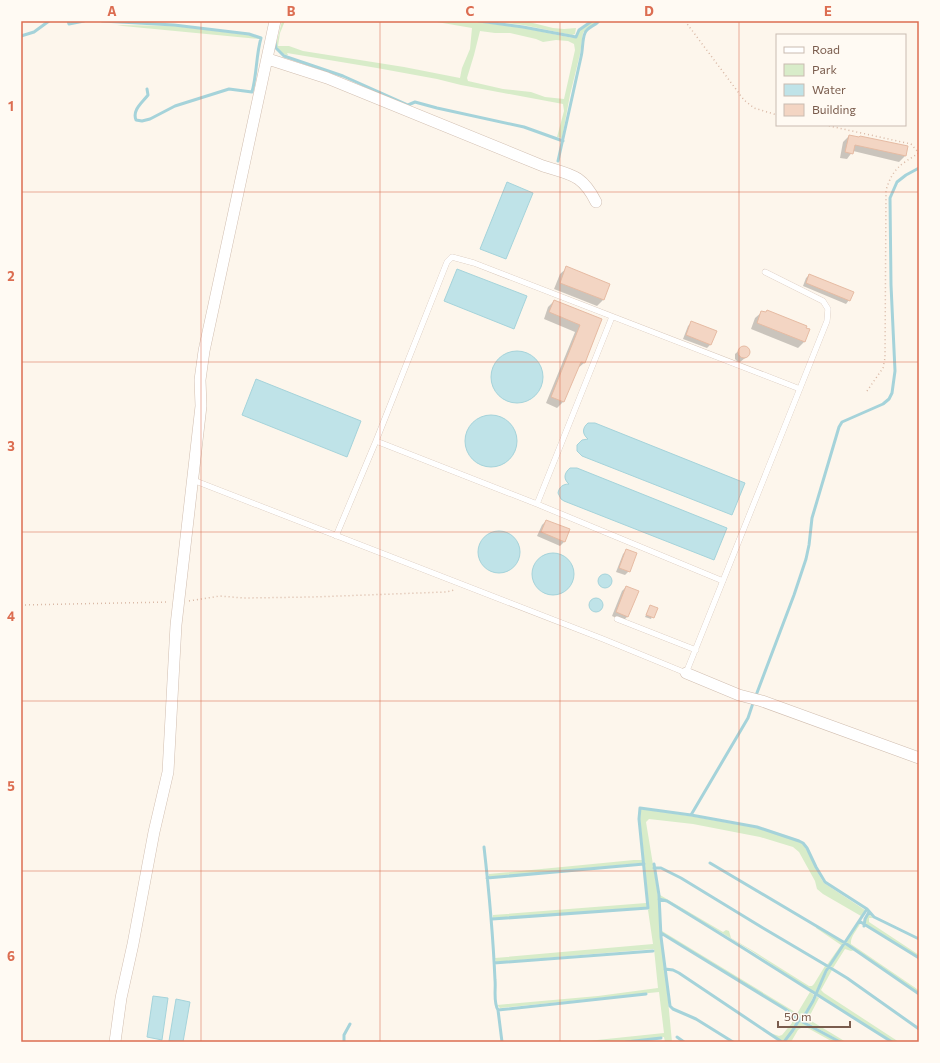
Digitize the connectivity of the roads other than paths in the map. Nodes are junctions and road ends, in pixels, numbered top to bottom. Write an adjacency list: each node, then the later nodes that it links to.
1 (276, 21): 2 (street)
2 (268, 59): 3 (street); 8 (street)
3 (596, 202)
4 (765, 272): 6 (lane)
5 (612, 317): 6 (lane); 7 (lane); 9 (lane)
6 (800, 389): 11 (lane)
7 (376, 441): 9 (lane); 10 (lane)
8 (193, 480): 10 (lane); 16 (street)
9 (537, 504): 11 (lane)
10 (336, 536): 14 (lane)
11 (723, 581): 13 (lane)
12 (617, 618): 13 (lane)
13 (696, 650): 14 (lane)
14 (686, 673): 15 (street)
15 (919, 758)
16 (115, 1042)

